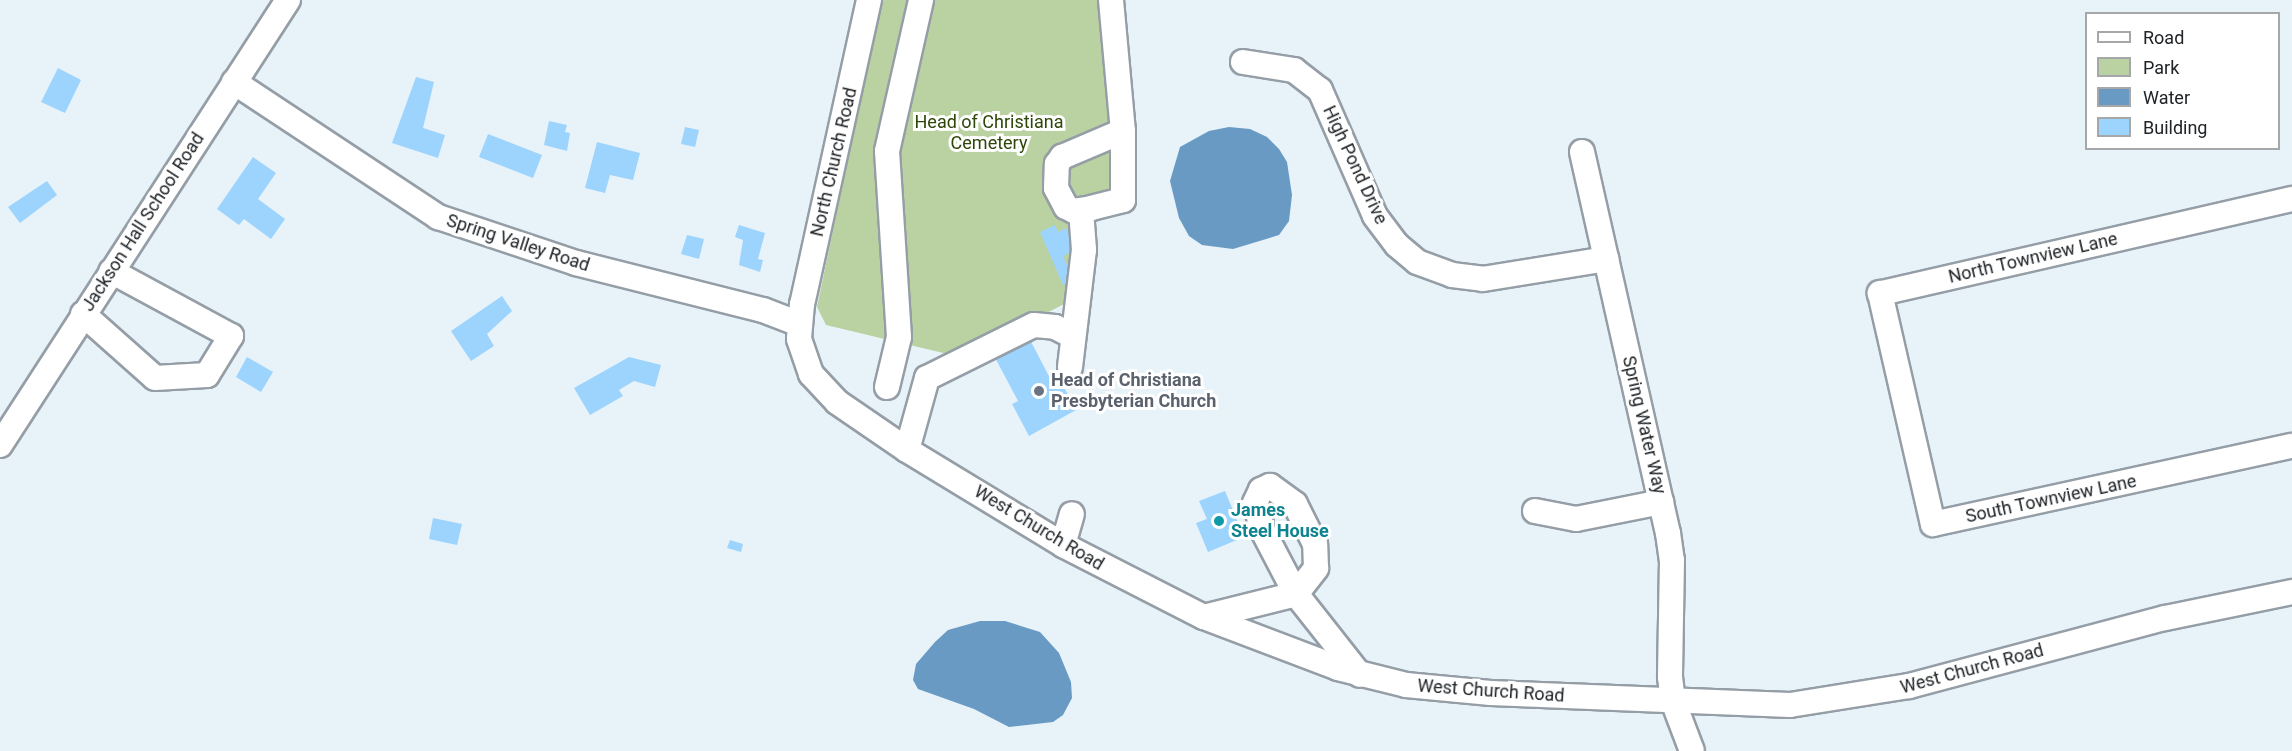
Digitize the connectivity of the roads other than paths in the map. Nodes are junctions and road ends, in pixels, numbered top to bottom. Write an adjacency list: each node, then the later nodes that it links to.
1 (288, 0): 6 (street, Jackson Hall School Road)
2 (869, 0): 14 (street, North Church Road)
3 (921, 0): 17 (street)
4 (1111, 0): 7 (street)
5 (1243, 62): 11 (street, High Pond Drive)
6 (234, 82): 12 (street, Jackson Hall School Road); 14 (street, Spring Valley Road)
7 (1123, 131): 10 (street); 10 (street)
8 (1582, 152): 11 (street, Spring Water Way)
9 (2292, 199): 18 (street, North Townview Lane)
10 (1081, 210): 15 (street)
11 (1606, 259): 22 (street, Spring Water Way)
12 (111, 271): 13 (street, Jackson Hall School Road); 13 (street)
13 (83, 314): 19 (street, Jackson Hall School Road)
14 (799, 324): 21 (street, West Church Road)
15 (1073, 336): 16 (street); 21 (street)
16 (1070, 367)
17 (887, 387)
18 (1905, 400): 20 (street, South Townview Lane)
19 (0, 446)
20 (2292, 446)
21 (907, 450): 25 (street, West Church Road)
22 (1661, 502): 23 (street); 29 (street, Spring Water Way)
23 (1535, 511)
24 (1072, 514): 25 (street)
25 (1063, 545): 27 (street, West Church Road)
26 (2292, 592): 29 (street, West Church Road)
27 (1204, 617): 28 (street, West Church Road); 28 (street)
28 (1360, 675): 29 (street, West Church Road)
29 (1673, 701): 30 (street)
30 (1692, 751)

